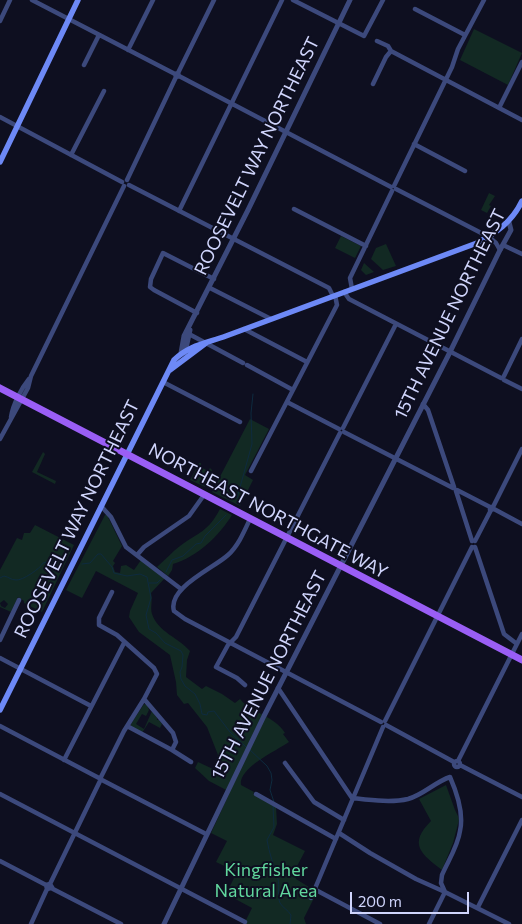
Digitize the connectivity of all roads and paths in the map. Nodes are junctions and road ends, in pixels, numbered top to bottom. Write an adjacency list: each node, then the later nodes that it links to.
1 (10, 0): 13 (street)
2 (32, 0): 12 (street)
3 (78, 0): 12 (main road)
4 (152, 0): 18 (street)
5 (214, 0): 22 (street)
6 (282, 0): 26 (street)
7 (293, 0): 14 (street)
8 (350, 0): 14 (street, ROOSEVELT WAY NORTHEAST)
9 (383, 0): 14 (street)
10 (484, 0): 16 (street)
11 (415, 9): 16 (street)
12 (69, 19): 15 (street); 30 (main road)
13 (0, 21)
14 (339, 23): 31 (street, ROOSEVELT WAY NORTHEAST)
15 (99, 35): 18 (street); 21 (street)
16 (465, 35): 23 (street)
17 (377, 41): 19 (street)
18 (128, 50): 22 (street)
19 (391, 51): 23 (street); 24 (street)
20 (522, 62): 27 (street)
21 (84, 65)
22 (177, 75): 26 (street); 36 (street)
23 (445, 80): 27 (street); 32 (street)
24 (373, 84)
25 (104, 91): 33 (street)
26 (232, 104): 31 (street); 40 (street)
27 (499, 108): 29 (street)
28 (0, 117): 30 (street)
29 (522, 120)
30 (17, 126): 33 (street); 34 (main road)
31 (286, 132): 37 (street); 43 (street, ROOSEVELT WAY NORTHEAST)
32 (414, 144): 35 (street); 37 (street)
33 (71, 155): 36 (street)
34 (0, 162)
35 (465, 172)
36 (125, 183): 40 (street); 68 (street)
37 (393, 188): 42 (street); 44 (street)
38 (521, 205): 41 (main road, 15TH AVENUE NORTHEAST)
39 (294, 209): 44 (street)
40 (178, 211): 43 (street)
41 (509, 222): 42 (main road); 45 (street, 15TH AVENUE NORTHEAST)
42 (489, 237): 45 (street); 49 (main road)
43 (234, 239): 47 (street, ROOSEVELT WAY NORTHEAST); 51 (street)
44 (366, 246): 49 (street)
45 (502, 247): 46 (street); 60 (street, 15TH AVENUE NORTHEAST)
46 (522, 254)
47 (214, 279): 48 (street, ROOSEVELT WAY NORTHEAST); 52 (street)
48 (210, 288): 52 (street, ROOSEVELT WAY NORTHEAST); 53 (street)
49 (352, 289): 50 (main road)
50 (344, 292): 51 (main road); 54 (street)
51 (334, 296): 53 (main road); 62 (street)
52 (197, 313): 55 (street, ROOSEVELT WAY NORTHEAST)
53 (271, 319): 56 (main road)
54 (396, 324): 60 (street); 72 (street)
55 (190, 326): 57 (street, ROOSEVELT WAY NORTHEAST); 61 (street, ROOSEVELT WAY NORTHEAST)
56 (244, 329): 59 (main road); 62 (street)
57 (189, 334): 59 (street); 61 (street, ROOSEVELT WAY NORTHEAST)
58 (522, 339): 63 (street)
59 (206, 343): 61 (main road); 61 (main road); 66 (street)
60 (450, 352): 63 (street); 70 (street, 15TH AVENUE NORTHEAST)
61 (184, 354): 64 (main road, ROOSEVELT WAY NORTHEAST)
62 (307, 362): 66 (street)
63 (503, 378): 67 (street)
64 (163, 382): 71 (street); 75 (main road, ROOSEVELT WAY NORTHEAST)
65 (0, 388): 68 (main road, NORTHEAST NORTHGATE WAY)
66 (293, 390): 69 (street)
67 (522, 390)
68 (20, 398): 73 (street); 75 (main road, NORTHEAST NORTHGATE WAY)
69 (287, 402): 72 (street); 77 (street)
70 (423, 404): 76 (street, 15TH AVENUE NORTHEAST); 78 (street)
71 (240, 422)
72 (342, 430): 76 (street); 84 (street)
73 (0, 440)
74 (522, 449): 81 (street)
75 (127, 454): 79 (main road, NORTHEAST NORTHGATE WAY); 80 (main road, ROOSEVELT WAY NORTHEAST)
76 (396, 459): 78 (street); 88 (street, 15TH AVENUE NORTHEAST)
77 (251, 471)
78 (455, 489): 81 (street); 85 (street)
79 (204, 495): 82 (main road, NORTHEAST NORTHGATE WAY); 87 (street)
80 (101, 506): 87 (street); 101 (main road, ROOSEVELT WAY NORTHEAST)
81 (492, 508): 83 (street); 85 (street)
82 (250, 519): 84 (main road, NORTHEAST NORTHGATE WAY); 89 (street)
83 (522, 524)
84 (287, 538): 88 (main road, NORTHEAST NORTHGATE WAY); 96 (street)
85 (474, 541): 86 (street)
86 (473, 547): 92 (street); 97 (street)
87 (137, 555): 89 (street)
88 (341, 566): 92 (main road, NORTHEAST NORTHGATE WAY); 102 (street, 15TH AVENUE NORTHEAST)
89 (181, 588): 96 (street)
90 (112, 592): 95 (street)
91 (19, 600): 94 (street)
92 (438, 616): 98 (main road, NORTHEAST NORTHGATE WAY); 108 (street)
93 (522, 634): 97 (street)
94 (0, 640)
95 (124, 643): 105 (street); 106 (street)
96 (231, 644): 102 (street); 103 (street)
97 (517, 644): 98 (street)
98 (512, 655): 100 (main road, NORTHEAST NORTHGATE WAY); 115 (street)
99 (0, 658): 101 (street)
100 (522, 660)
101 (20, 669): 106 (street); 107 (main road, ROOSEVELT WAY NORTHEAST)
102 (286, 673): 104 (street, 15TH AVENUE NORTHEAST); 108 (street)
103 (244, 685)
104 (278, 688): 121 (street); 126 (street, 15TH AVENUE NORTHEAST)
105 (144, 699): 110 (street); 111 (street)
106 (91, 706): 112 (street)
107 (0, 710)
108 (384, 724): 115 (street); 121 (street)
109 (0, 726): 112 (street)
110 (127, 726): 111 (street); 117 (street)
111 (172, 750): 113 (street)
112 (64, 760): 117 (street)
113 (191, 762)
114 (285, 763): 122 (street)
115 (457, 764): 116 (street); 120 (street)
116 (450, 777): 121 (street); 132 (street)
117 (100, 779): 124 (street); 126 (street)
118 (0, 794): 124 (street)
119 (256, 794): 127 (street)
120 (522, 797)
121 (352, 798): 122 (street)
122 (344, 820): 125 (street)
123 (522, 820): 134 (street)
124 (75, 832): 129 (street); 130 (street)
125 (339, 833): 127 (street); 132 (street)
126 (206, 834): 130 (street, 15TH AVENUE NORTHEAST)
127 (336, 839): 131 (street)
128 (0, 862): 129 (street)
129 (49, 886): 136 (street); 137 (street)
130 (181, 888): 135 (street); 138 (street, 15TH AVENUE NORTHEAST)
131 (314, 889): 133 (street); 139 (street)
132 (445, 892): 134 (street); 140 (street)
133 (311, 898)
134 (478, 908): 141 (street)
135 (245, 922)
136 (31, 924)
137 (121, 924)
138 (164, 924)
139 (380, 924)
140 (429, 924)
141 (509, 924)

